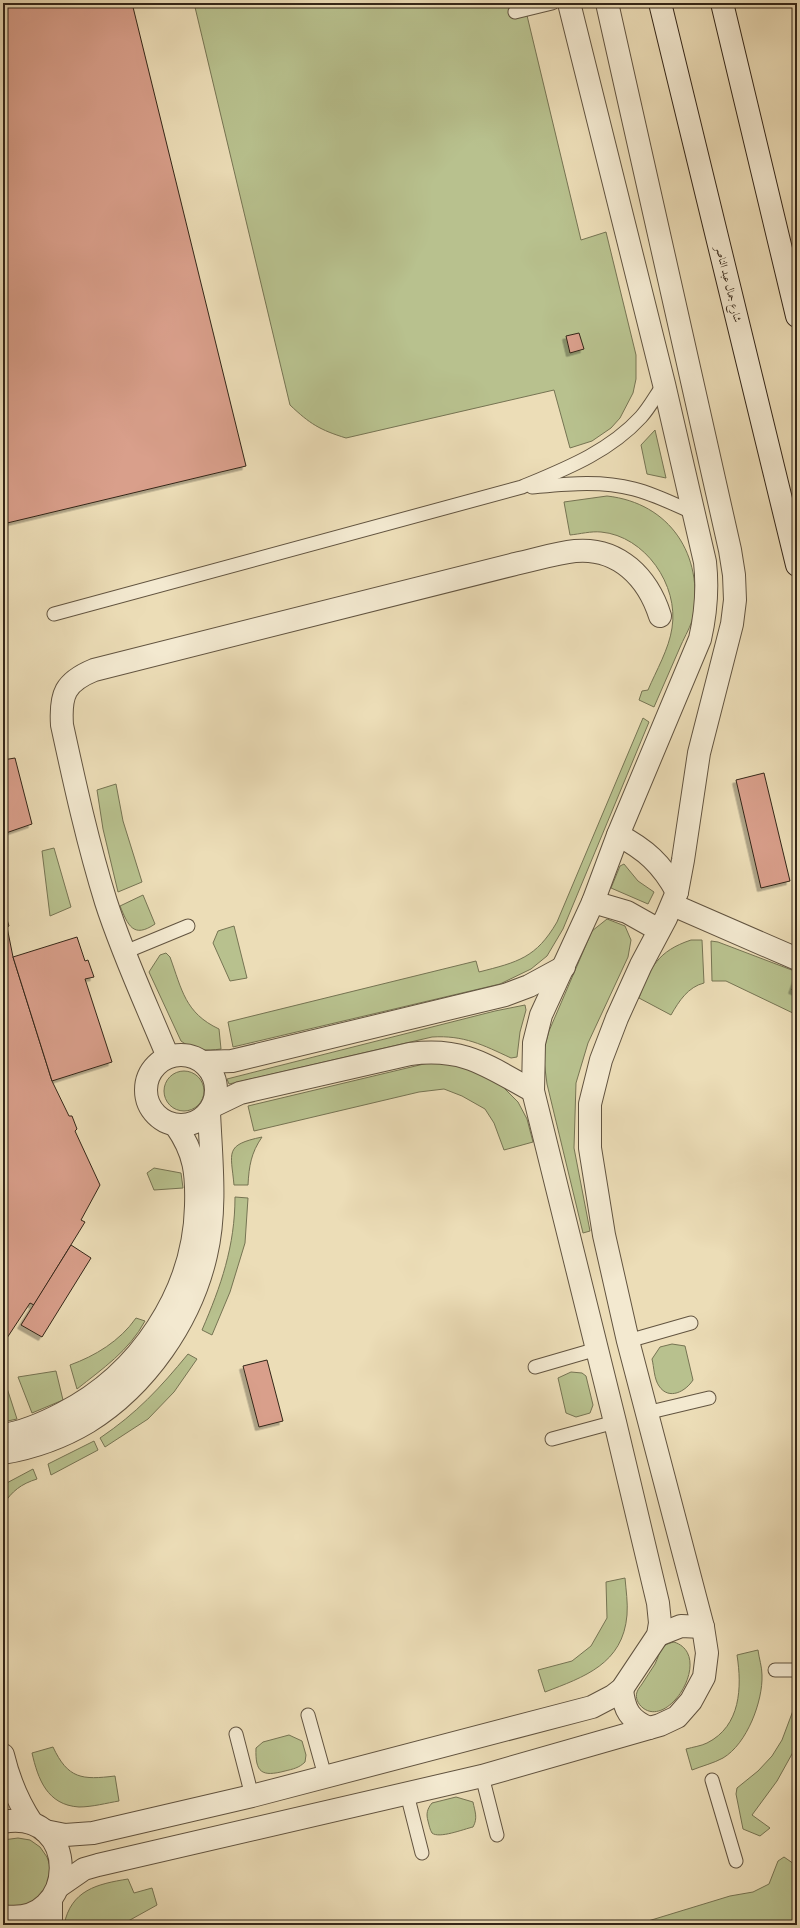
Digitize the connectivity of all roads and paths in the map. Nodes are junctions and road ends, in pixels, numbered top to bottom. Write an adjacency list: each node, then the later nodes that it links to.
1 (552, 3): 6 (lane)
2 (569, 3): 8 (street)
3 (607, 3): 15 (street)
4 (660, 3): 11 (street, شارع جمال عبد الناصر)
5 (722, 3): 7 (street)
6 (515, 12)
7 (797, 316)
8 (664, 384): 9 (lane); 10 (street)
9 (522, 488): 10 (lane); 12 (lane)
10 (694, 513): 14 (street)
11 (797, 565)
12 (54, 614)
13 (660, 616): 19 (street)
14 (618, 835): 15 (street); 16 (street)
15 (675, 898): 18 (street); 20 (street)
16 (593, 902): 18 (street); 21 (street)
17 (188, 926): 19 (lane)
18 (659, 930): 28 (street)
19 (125, 952): 22 (street)
20 (797, 959)
21 (564, 967): 23 (street); 24 (street)
22 (168, 1057): 23 (street); 26 (street)
23 (203, 1062): 25 (street)
24 (533, 1091): 25 (street); 29 (street)
25 (211, 1109): 26 (street); 36 (street)
26 (176, 1126): 34 (street)
27 (691, 1323): 28 (lane)
28 (628, 1341): 32 (street)
29 (597, 1349): 30 (lane); 33 (street)
30 (535, 1367)
31 (709, 1398): 32 (lane)
32 (646, 1413): 37 (street)
33 (615, 1422): 35 (lane); 38 (street)
34 (3, 1435)
35 (552, 1439)
36 (3, 1453)
37 (703, 1627): 38 (street); 43 (street)
38 (658, 1635): 41 (street)
39 (775, 1670): 40 (lane)
40 (797, 1670)
41 (622, 1690): 43 (street); 46 (street)
42 (308, 1715): 46 (lane)
43 (649, 1728): 47 (street)
44 (236, 1734): 50 (lane)
45 (3, 1755): 52 (street)
46 (325, 1776): 50 (street)
47 (482, 1776): 49 (street); 53 (lane)
48 (712, 1780): 55 (lane)
49 (407, 1794): 54 (lane); 56 (street)
50 (252, 1796): 52 (street)
51 (3, 1822): 52 (street)
52 (38, 1827): 56 (street)
53 (497, 1835)
54 (422, 1853)
55 (736, 1861)
56 (54, 1894): 57 (street); 58 (street)
57 (3, 1916)
58 (51, 1925)

